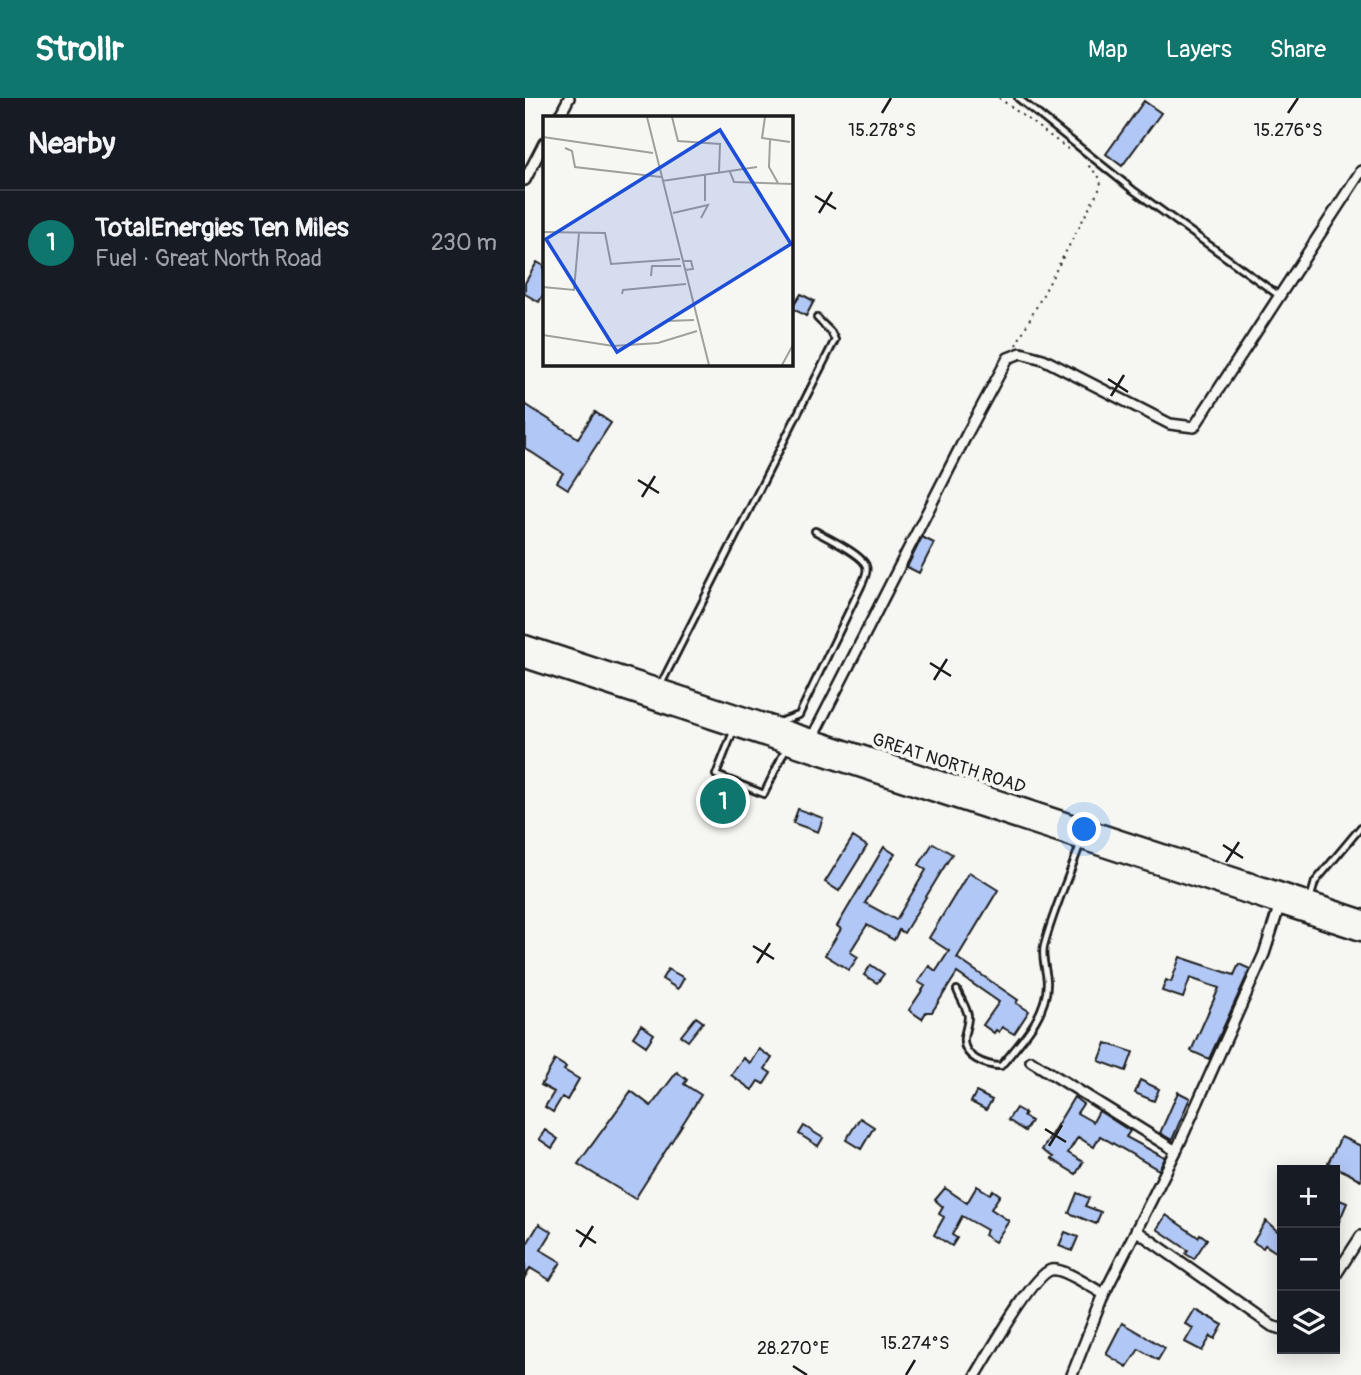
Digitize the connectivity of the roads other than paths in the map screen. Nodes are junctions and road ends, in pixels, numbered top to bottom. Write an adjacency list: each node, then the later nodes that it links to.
1 (569, 98): 3 (street)
2 (1018, 98): 7 (lane)
3 (560, 116)
4 (543, 145): 6 (street)
5 (1361, 171): 7 (street)
6 (525, 180)
7 (1279, 296): 16 (street)
8 (817, 318): 12 (lane)
9 (815, 531): 14 (lane)
10 (525, 644): 12 (highway, GREAT NORTH ROAD)
11 (525, 659): 13 (highway, GREAT NORTH ROAD)
12 (659, 688): 13 (highway, GREAT NORTH ROAD)
13 (738, 721): 14 (highway, GREAT NORTH ROAD); 15 (highway, GREAT NORTH ROAD); 15 (lane)
14 (768, 724): 15 (highway, GREAT NORTH ROAD)
15 (790, 738): 16 (highway, GREAT NORTH ROAD); 18 (highway, GREAT NORTH ROAD)
16 (813, 738): 19 (highway, GREAT NORTH ROAD)
17 (1361, 827): 20 (lane)
18 (1081, 841): 19 (highway, GREAT NORTH ROAD); 23 (lane)
19 (1282, 899): 20 (highway, GREAT NORTH ROAD); 25 (street)
20 (1308, 908): 21 (highway, GREAT NORTH ROAD); 22 (highway, GREAT NORTH ROAD)
21 (1361, 918)
22 (1361, 932)
23 (957, 990)
24 (1031, 1061): 25 (street)
25 (1176, 1151): 26 (street)
26 (1137, 1231): 29 (street); 30 (street)
27 (1361, 1236): 28 (street)
28 (1340, 1268)
29 (1104, 1294): 31 (street); 32 (street)
30 (1277, 1328)
31 (976, 1375)
32 (1072, 1375)

